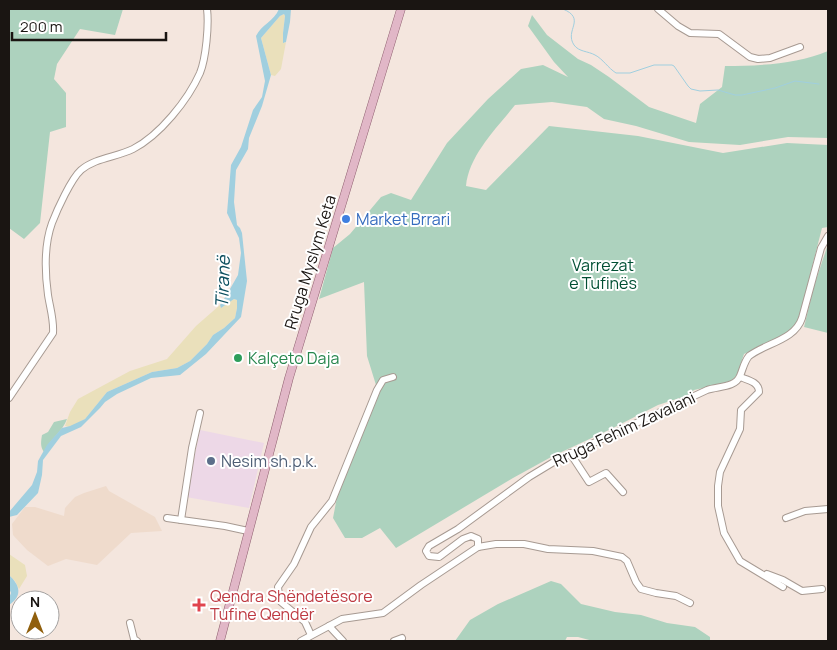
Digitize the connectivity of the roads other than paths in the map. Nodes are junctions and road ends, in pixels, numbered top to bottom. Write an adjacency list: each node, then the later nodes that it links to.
1 (207, 9): 8 (street)
2 (402, 9): 16 (main road, Rruga Myslym Keta)
3 (658, 9): 4 (street)
4 (800, 48)
5 (828, 236): 7 (street)
6 (393, 377): 24 (street)
7 (740, 377): 10 (street, Rruga Fehim Zavalani); 18 (street)
8 (9, 398)
9 (200, 413): 15 (street)
10 (570, 453): 11 (street); 17 (street, Rruga Fehim Zavalani)
11 (623, 492)
12 (828, 509): 14 (street)
13 (168, 518): 15 (street)
14 (786, 518)
15 (180, 520): 16 (street)
16 (248, 531): 27 (main road, Rruga Myslym Keta)
17 (478, 547): 21 (street); 23 (street)
18 (746, 566): 19 (street); 20 (street)
19 (783, 587)
20 (822, 589)
21 (690, 603)
22 (130, 623): 26 (street)
23 (329, 626): 24 (street); 29 (street)
24 (311, 636): 28 (street)
25 (402, 638): 30 (street)
26 (137, 641)
27 (220, 641)
28 (301, 641)
29 (343, 641)
30 (394, 641)

